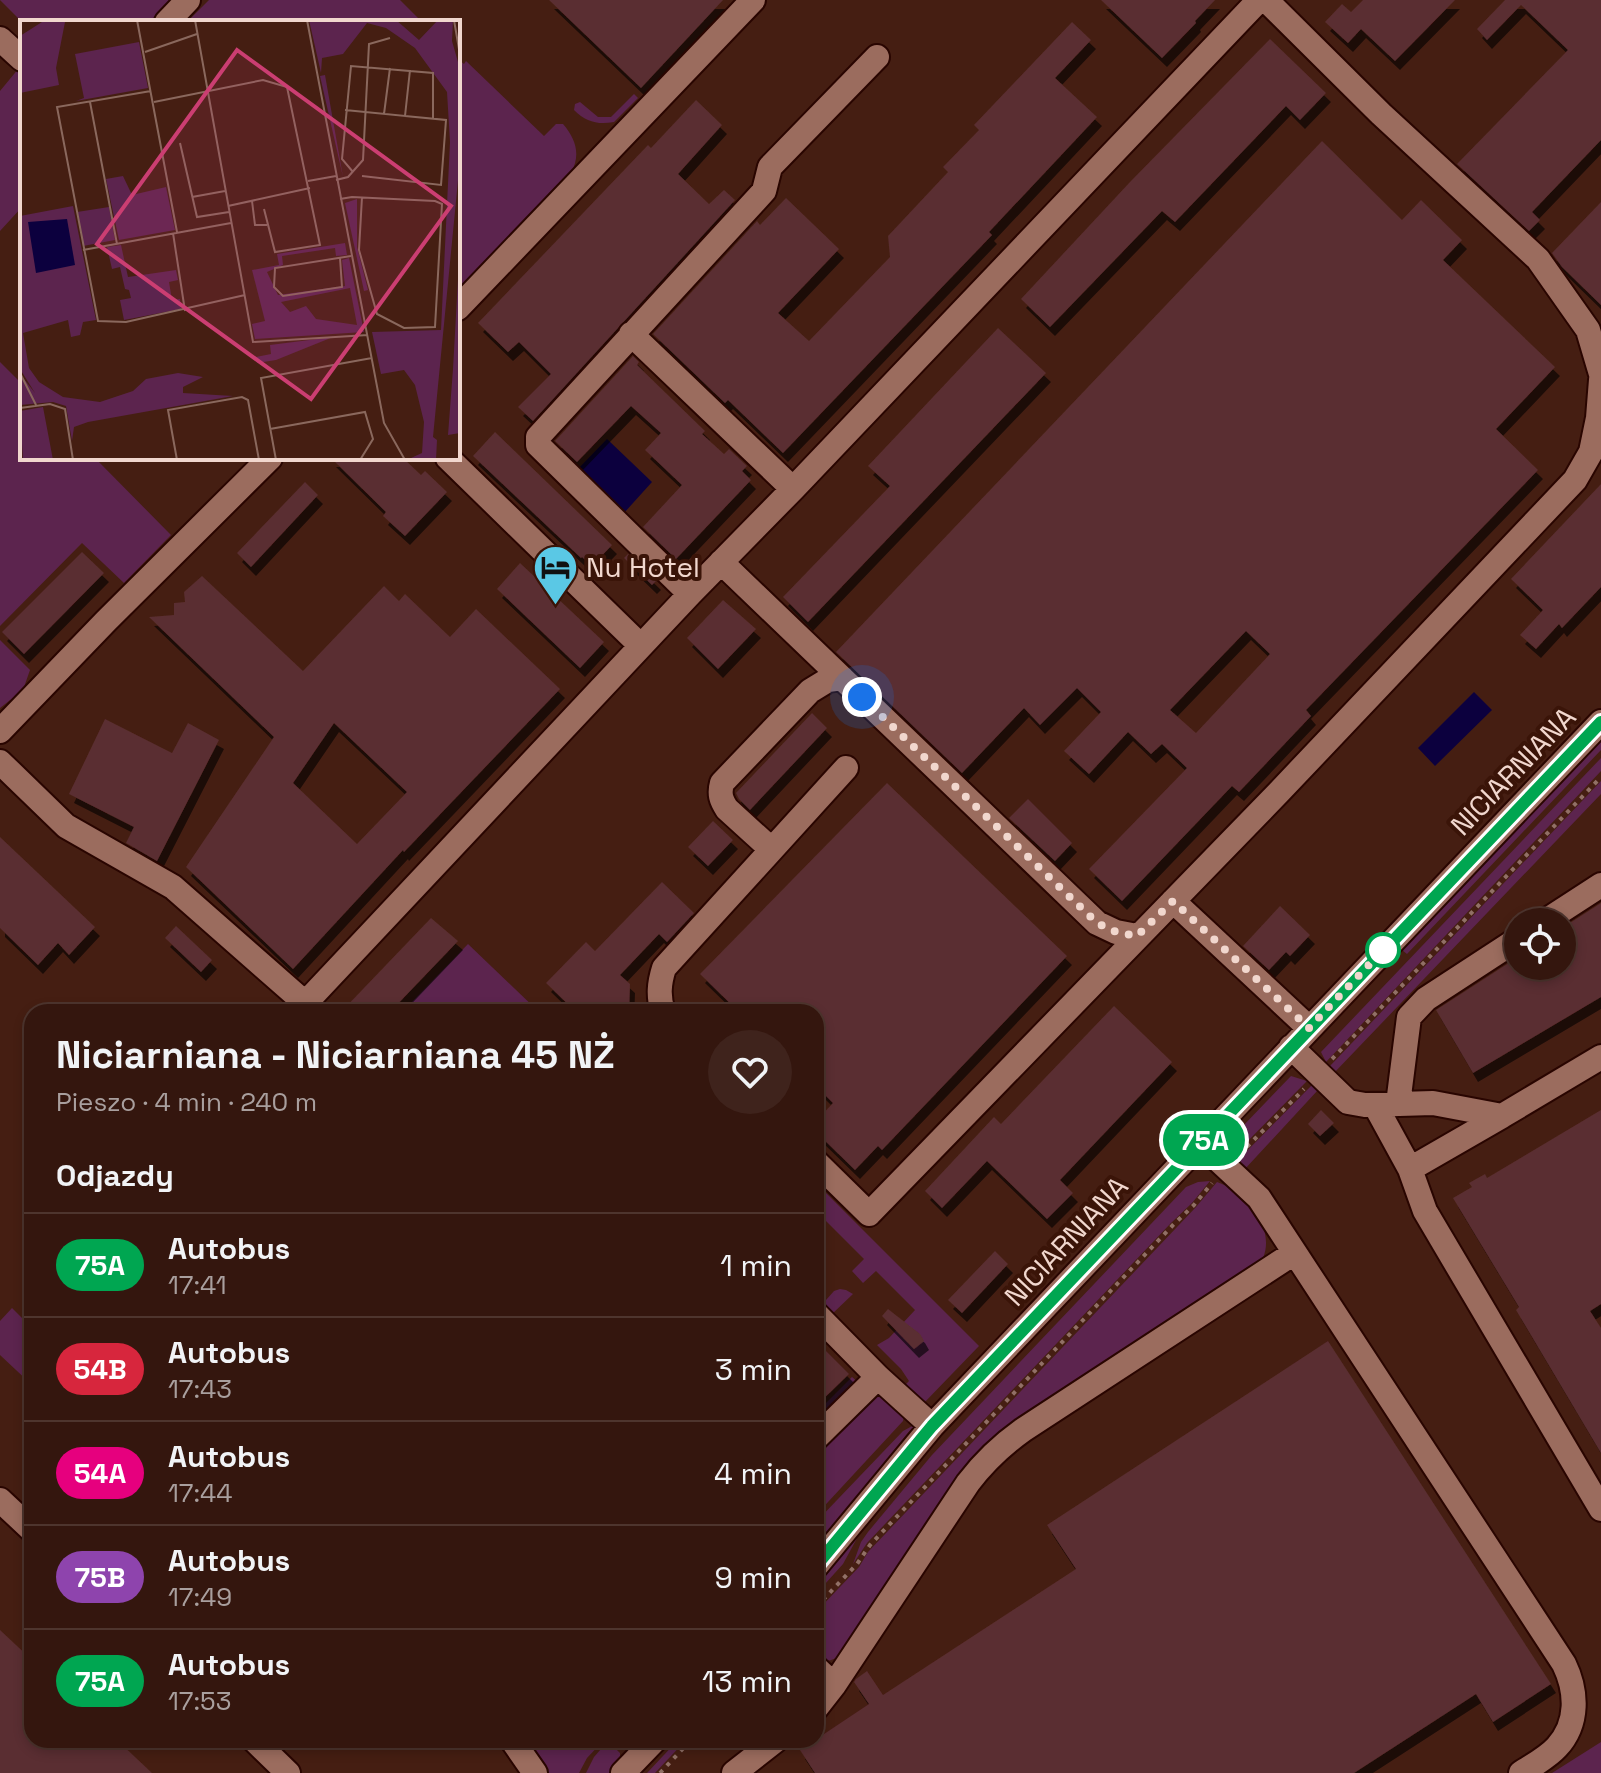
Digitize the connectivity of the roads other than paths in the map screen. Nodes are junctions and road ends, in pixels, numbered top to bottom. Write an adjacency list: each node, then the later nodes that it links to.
1 (188, 0): 5 (street)
2 (753, 0): 9 (street)
3 (1259, 0): 14 (street)
4 (1266, 0): 11 (street)
5 (169, 20)
6 (0, 39): 7 (street)
7 (20, 57)
8 (877, 57): 10 (street)
9 (460, 306)
10 (631, 334): 14 (street); 16 (street)
11 (1601, 377): 25 (street)
12 (268, 460): 20 (street)
13 (450, 460): 17 (street)
14 (793, 489): 15 (street)
15 (721, 562): 16 (street); 18 (street)
16 (690, 594): 17 (street)
17 (641, 646): 30 (street)
18 (842, 678): 23 (street); 27 (street)
19 (1601, 722): 32 (street, NICIARNIANA)
20 (0, 731)
21 (0, 762): 29 (street)
22 (846, 768): 23 (street)
23 (771, 849): 31 (street)
24 (1601, 885): 26 (street)
25 (1173, 901): 27 (street); 32 (street)
26 (1566, 908)
27 (1137, 936): 39 (street)
28 (1504, 948): 35 (street)
29 (297, 1004)
30 (305, 1004)
31 (661, 1004)
32 (1309, 1028): 33 (street, NICIARNIANA)
33 (1291, 1047): 35 (street); 37 (street, NICIARNIANA)
34 (1601, 1057): 36 (street)
35 (1387, 1105): 36 (street); 38 (street)
36 (1502, 1116): 38 (street)
37 (1200, 1143): 40 (street); 43 (street, NICIARNIANA)
38 (1410, 1169): 46 (street)
39 (824, 1170)
40 (1294, 1253): 49 (street); 58 (street)
41 (824, 1322): 42 (street)
42 (878, 1377): 43 (street); 44 (street)
43 (932, 1426): 48 (street, NICIARNIANA)
44 (824, 1430)
45 (0, 1500): 47 (street)
46 (1601, 1509)
47 (24, 1522)
48 (824, 1556)
49 (825, 1677)
50 (262, 1748): 54 (street)
51 (518, 1748): 55 (street)
52 (647, 1748): 56 (street)
53 (766, 1748): 57 (street)
54 (288, 1773)
55 (535, 1773)
56 (623, 1773)
57 (734, 1773)
58 (1521, 1773)

